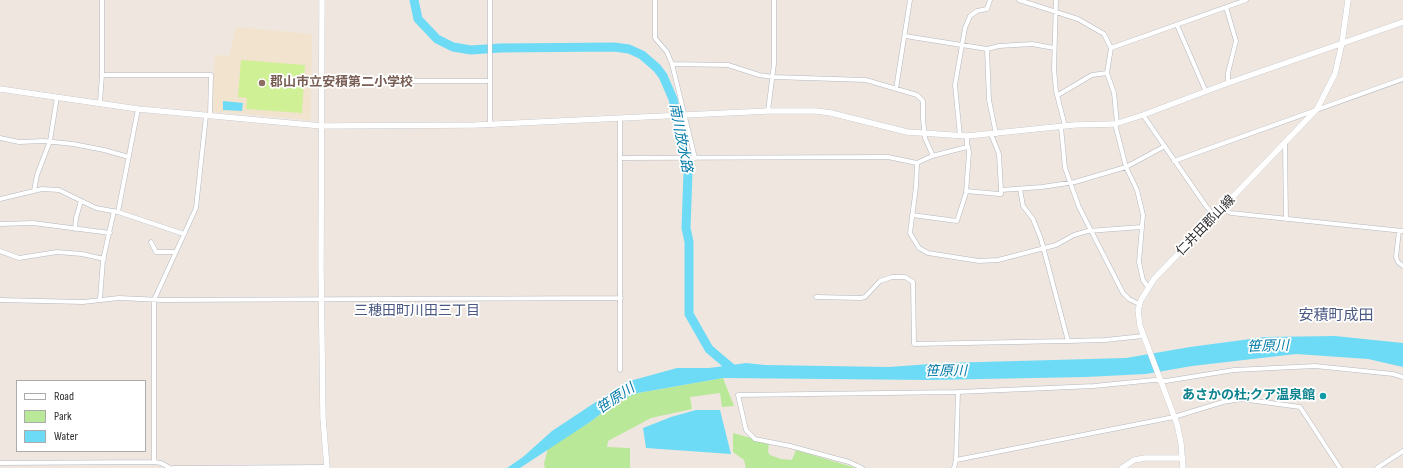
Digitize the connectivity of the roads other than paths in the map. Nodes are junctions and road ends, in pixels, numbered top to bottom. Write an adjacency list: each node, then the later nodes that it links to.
1 (102, 0): 26 (street)
2 (322, 0): 30 (street)
3 (490, 0): 29 (street)
4 (655, 0): 24 (street)
5 (774, 0): 27 (street)
6 (910, 0): 18 (street)
7 (990, 0): 20 (street)
8 (1019, 0): 15 (street)
9 (1056, 0): 15 (street)
10 (1232, 0): 13 (street)
11 (1246, 0): 13 (street)
12 (1348, 0): 19 (street, 仁井田郡山線)
13 (1232, 5): 14 (street)
14 (1226, 7): 17 (street); 31 (street)
15 (1056, 12): 21 (street); 22 (street)
16 (1403, 22): 19 (street)
17 (1177, 24): 22 (street); 34 (street)
18 (905, 36): 20 (street); 32 (street)
19 (1342, 44): 31 (street); 39 (street, 仁井田郡山線)
20 (961, 46): 23 (street); 51 (street)
21 (1054, 48): 23 (street); 35 (street)
22 (1110, 48): 25 (street)
23 (987, 49): 50 (street)
24 (672, 64): 27 (street); 41 (street)
25 (1107, 72): 35 (street); 45 (street)
26 (102, 75): 37 (street); 43 (street)
27 (773, 77): 32 (street); 40 (street)
28 (1403, 79): 39 (street)
29 (490, 80): 30 (street); 46 (street)
30 (322, 81): 47 (street)
31 (1228, 83): 34 (street)
32 (896, 88): 49 (street)
33 (0, 89): 36 (street)
34 (1206, 92): 42 (street)
35 (1058, 95): 48 (street)
36 (57, 96): 37 (street); 54 (street)
37 (100, 102): 38 (street)
38 (138, 109): 43 (street); 59 (street)
39 (1317, 109): 55 (street, 仁井田郡山線); 62 (street)
40 (768, 111): 41 (street); 49 (street)
41 (684, 114): 44 (street); 61 (street)
42 (1143, 115): 45 (street); 57 (street)
43 (208, 116): 47 (street); 83 (street)
44 (620, 118): 46 (street); 60 (street)
45 (1116, 123): 48 (street); 64 (street)
46 (490, 124): 47 (street)
47 (322, 126): 96 (street)
48 (1063, 127): 50 (street); 65 (street)
49 (925, 134): 51 (street); 58 (street)
50 (993, 134): 52 (street); 67 (street)
51 (960, 136): 52 (street)
52 (967, 136): 56 (street)
53 (0, 138): 54 (street)
54 (50, 141): 59 (street); 68 (street)
55 (1285, 144): 72 (street, 仁井田郡山線); 76 (street)
56 (968, 146): 58 (street); 69 (street)
57 (1165, 146): 62 (street); 64 (street)
58 (933, 156): 63 (street)
59 (129, 157): 73 (street)
60 (620, 158): 61 (street); 91 (street)
61 (695, 158): 63 (street)
62 (1174, 161): 75 (street)
63 (917, 163): 74 (street)
64 (1126, 167): 65 (street); 78 (street)
65 (1070, 182): 66 (street); 80 (street)
66 (1020, 189): 67 (street); 85 (street)
67 (1002, 190): 69 (street)
68 (34, 191): 70 (street); 71 (street)
69 (966, 191): 74 (street)
70 (0, 199)
71 (81, 201): 73 (street); 79 (street)
72 (1222, 209): 75 (street, 仁井田郡山線); 76 (street)
73 (116, 211): 82 (street); 83 (street)
74 (912, 215): 85 (street)
75 (1215, 217): 90 (street, 仁井田郡山線)
76 (1286, 219): 81 (street)
77 (0, 224): 79 (street)
78 (1142, 227): 80 (street); 90 (street)
79 (75, 229): 82 (street)
80 (1091, 230): 85 (street); 97 (street)
81 (1401, 231): 89 (street)
82 (110, 234): 88 (street)
83 (184, 234): 87 (street)
84 (151, 242): 87 (street)
85 (1042, 248): 99 (street)
86 (0, 251): 88 (street)
87 (175, 252): 95 (street)
88 (104, 259): 93 (street)
89 (1403, 266)
90 (1148, 287): 97 (street, 仁井田郡山線)
91 (621, 298): 96 (street); 100 (street)
92 (816, 298): 99 (street)
93 (100, 299): 94 (street); 95 (street)
94 (0, 300)
95 (154, 300): 96 (street); 108 (street)
96 (321, 300): 110 (street)
97 (1139, 304): 98 (street)
98 (1144, 338): 99 (street); 102 (street)
99 (1068, 341)
100 (620, 370)
101 (1403, 377): 102 (street)
102 (1160, 379): 103 (street); 104 (street)
103 (958, 392): 107 (street); 113 (street)
104 (1174, 417): 106 (street); 107 (street); 117 (street)
105 (1403, 451): 118 (street)
106 (1183, 458): 115 (street); 116 (street)
107 (956, 460): 114 (street)
108 (154, 462): 109 (street); 111 (street)
109 (0, 463)
110 (327, 467): 112 (street)
111 (170, 468)
112 (173, 468)
113 (862, 468)
114 (954, 468)
115 (1122, 468)
116 (1183, 468)
117 (1340, 468)
118 (1377, 468)

